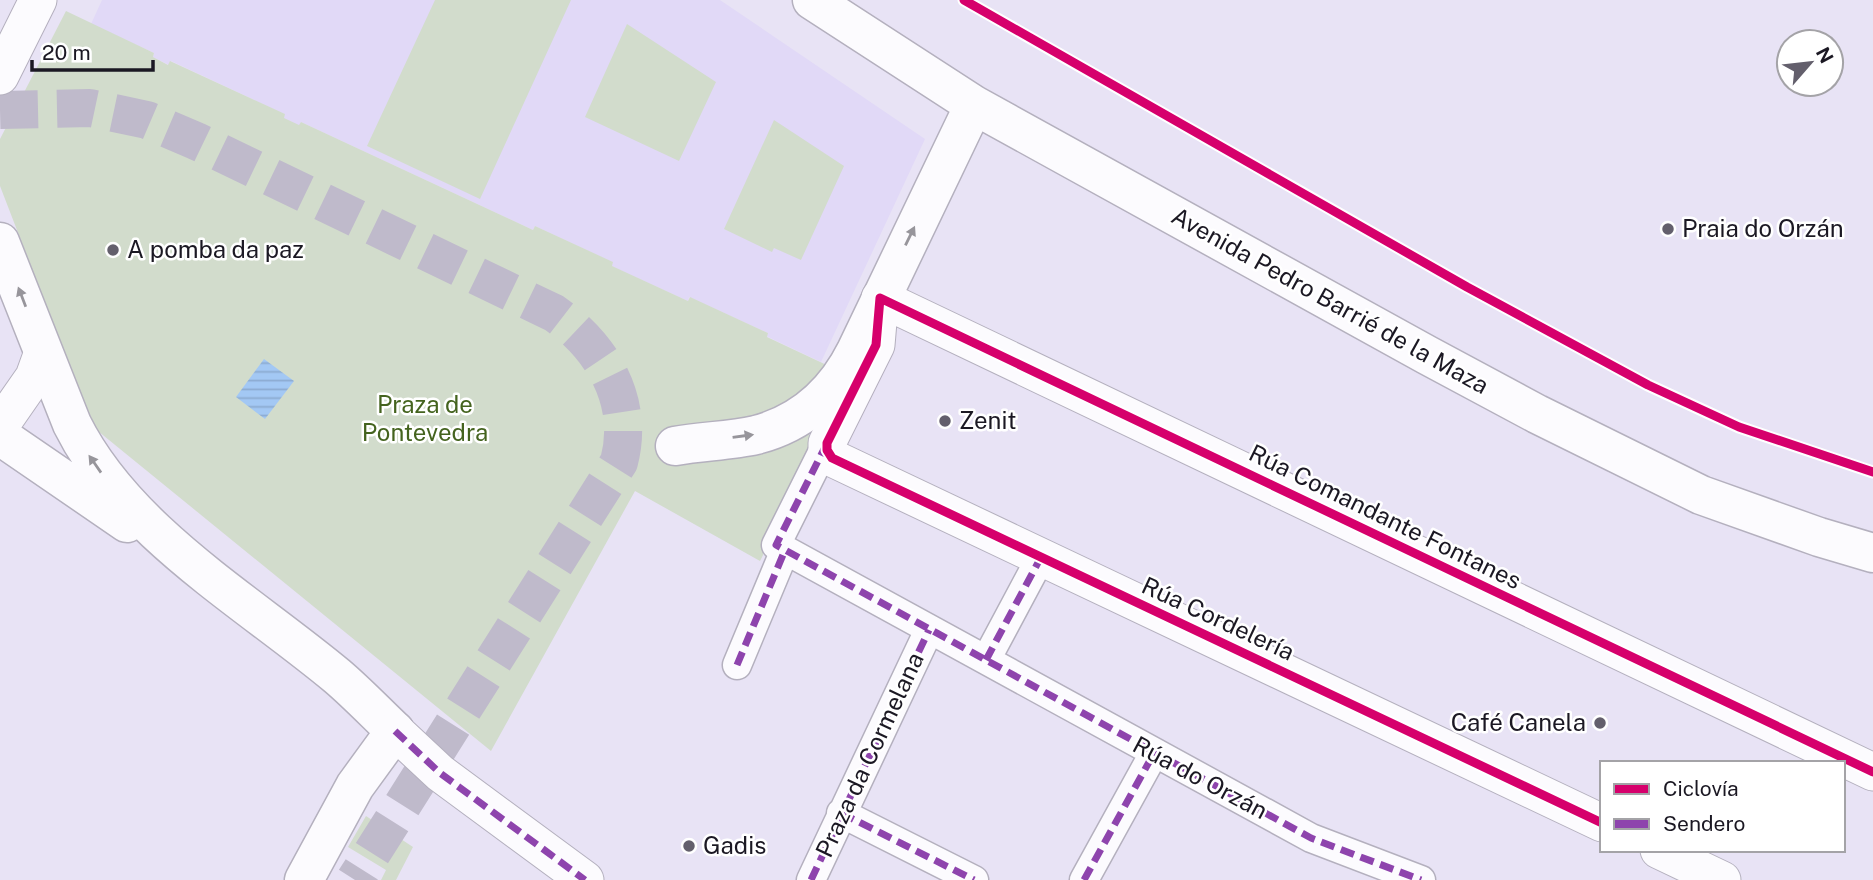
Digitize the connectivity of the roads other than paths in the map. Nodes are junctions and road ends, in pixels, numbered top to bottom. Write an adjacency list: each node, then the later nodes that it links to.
1 (38, 0): 3 (street)
2 (812, 0): 4 (main road, Avenida Pedro Barrié de la Maza)
3 (0, 76)
4 (974, 105): 6 (main road, one-way to 4); 12 (main road, Avenida Pedro Barrié de la Maza)
5 (0, 242): 7 (main road, one-way to 5)
6 (880, 298): 9 (street); 10 (main road, one-way to 6); 20 (street, Rúa Comandante Fontanes)
7 (43, 352): 8 (street); 14 (main road, one-way to 7)
8 (4, 439): 14 (main road)
9 (827, 443): 11 (street); 13 (street, Rúa Cordelería)
10 (675, 446)
11 (781, 548): 15 (street, Rúa do Orzán); 17 (street)
12 (1873, 553)
13 (1041, 557): 16 (street); 22 (street, Rúa Cordelería)
14 (213, 580): 18 (main road)
15 (929, 630): 16 (street, Rúa do Orzán); 21 (street, Praza da Cormelana)
16 (986, 660): 19 (street, Rúa do Orzán)
17 (737, 664)
18 (395, 731): 24 (main road); 25 (street)
19 (1154, 753): 28 (street); 29 (street, Rúa do Orzán)
20 (1871, 765)
21 (841, 813): 26 (street, Praza da Cormelana); 27 (street)
22 (1600, 822)
23 (1663, 852): 30 (street)
24 (304, 880)
25 (585, 880)
26 (811, 880)
27 (974, 880)
28 (1084, 880)
29 (1421, 880)
30 (1722, 880)

